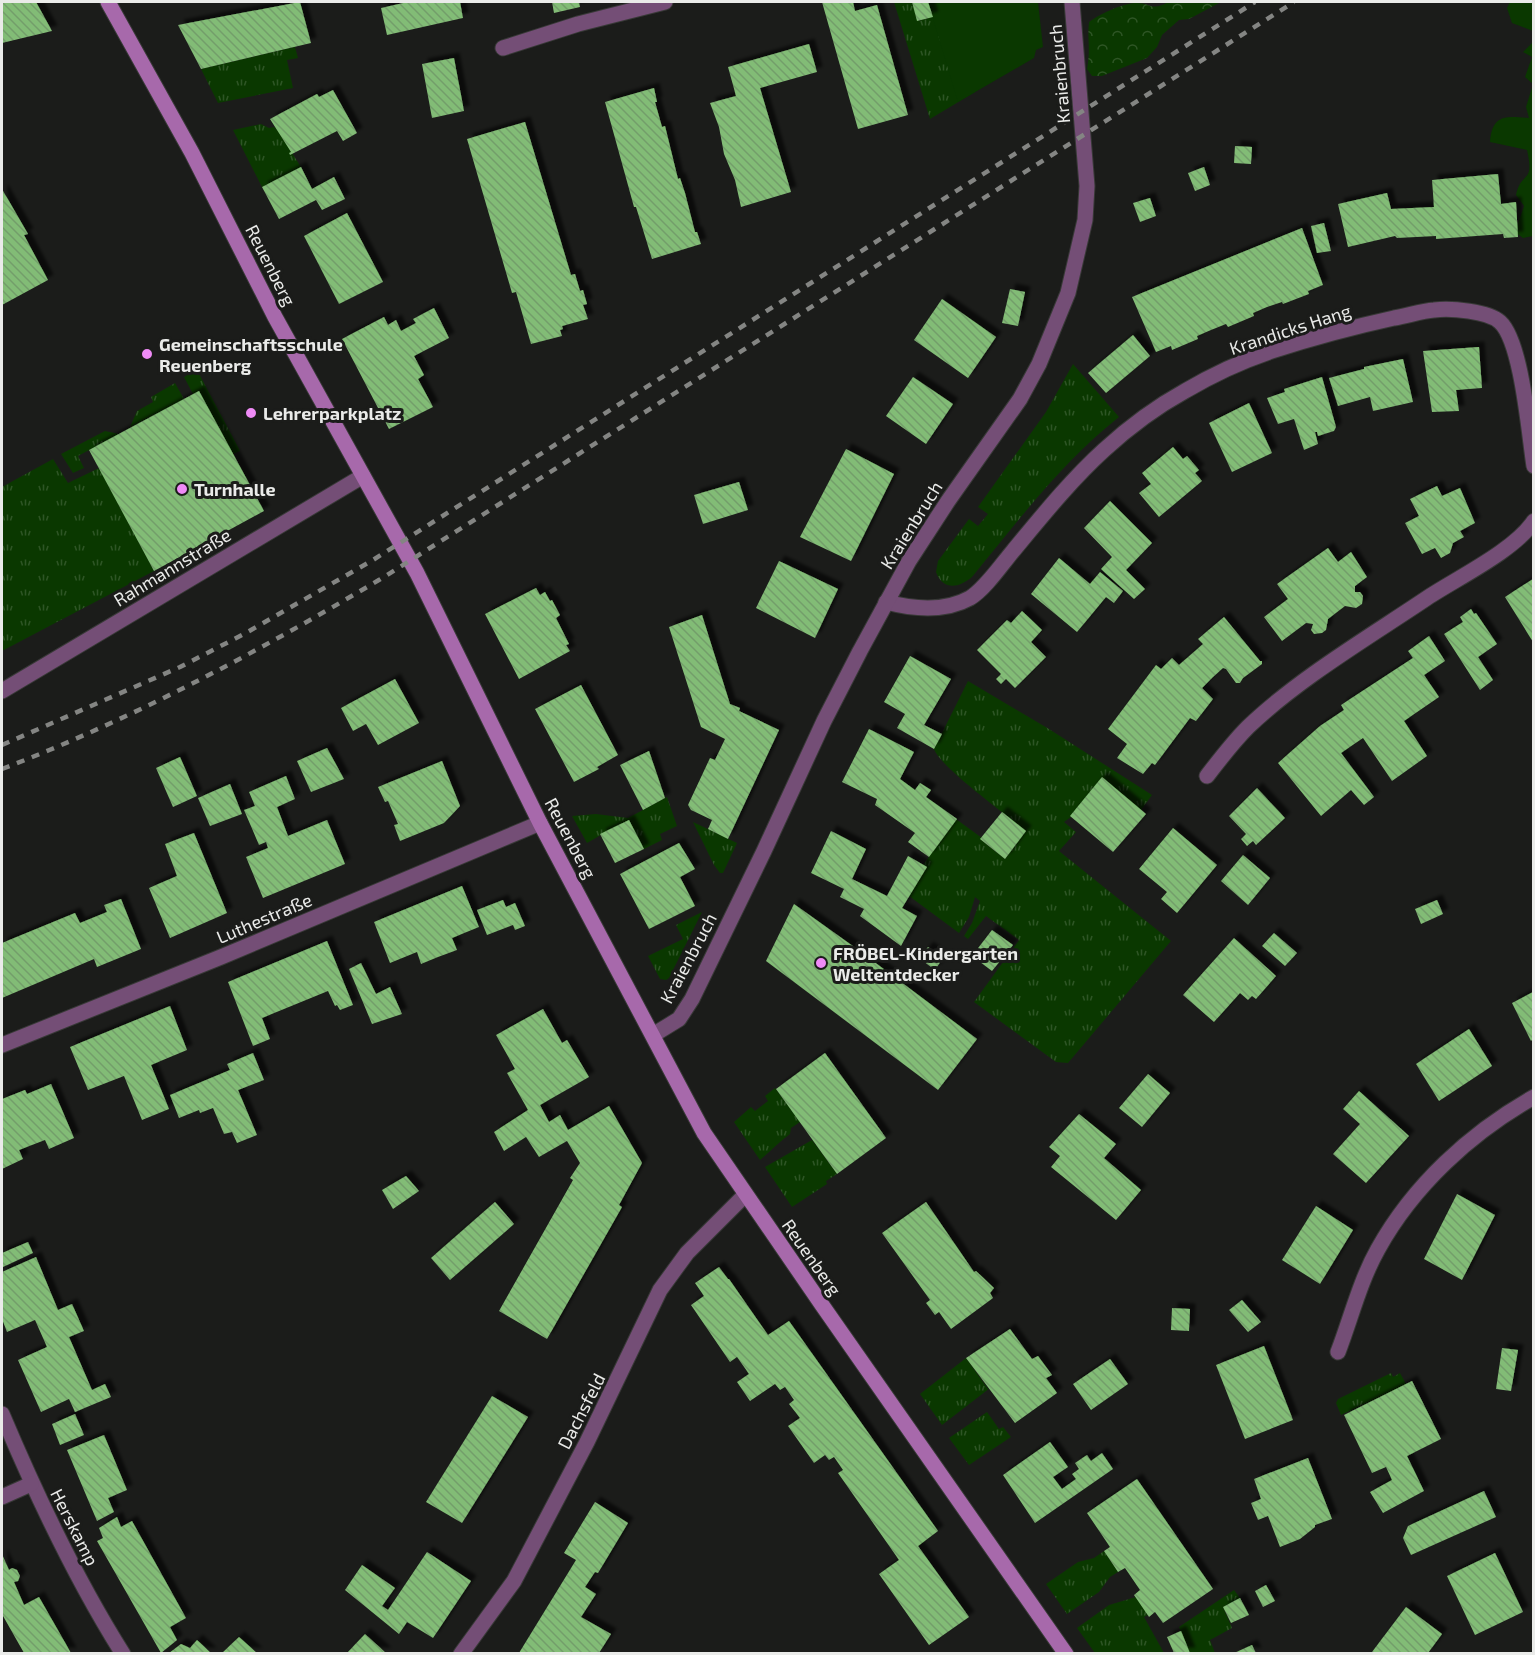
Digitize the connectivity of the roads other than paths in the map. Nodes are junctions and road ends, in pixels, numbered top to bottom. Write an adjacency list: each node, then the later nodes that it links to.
1 (108, 2): 6 (main road, Reuenberg)
2 (665, 2): 4 (street)
3 (1072, 2): 8 (street, Kraienbruch)
4 (503, 48)
5 (1533, 466): 8 (street, Krandicks Hang)
6 (363, 476): 9 (street, Rahmannstraße); 11 (main road, Reuenberg)
7 (1533, 520): 10 (street)
8 (886, 602): 12 (street, Kraienbruch)
9 (2, 691)
10 (1207, 776)
11 (540, 823): 12 (main road, Reuenberg); 13 (street, Luthestraße)
12 (653, 1035): 15 (main road, Reuenberg)
13 (2, 1045)
14 (1533, 1097): 16 (street)
15 (745, 1195): 21 (street, Dachsfeld); 22 (main road, Reuenberg)
16 (1338, 1352)
17 (2, 1414): 18 (street, Herskamp)
18 (32, 1484): 19 (street); 20 (street, Herskamp)
19 (2, 1497)
20 (123, 1653)
21 (461, 1653)
22 (1066, 1653)

